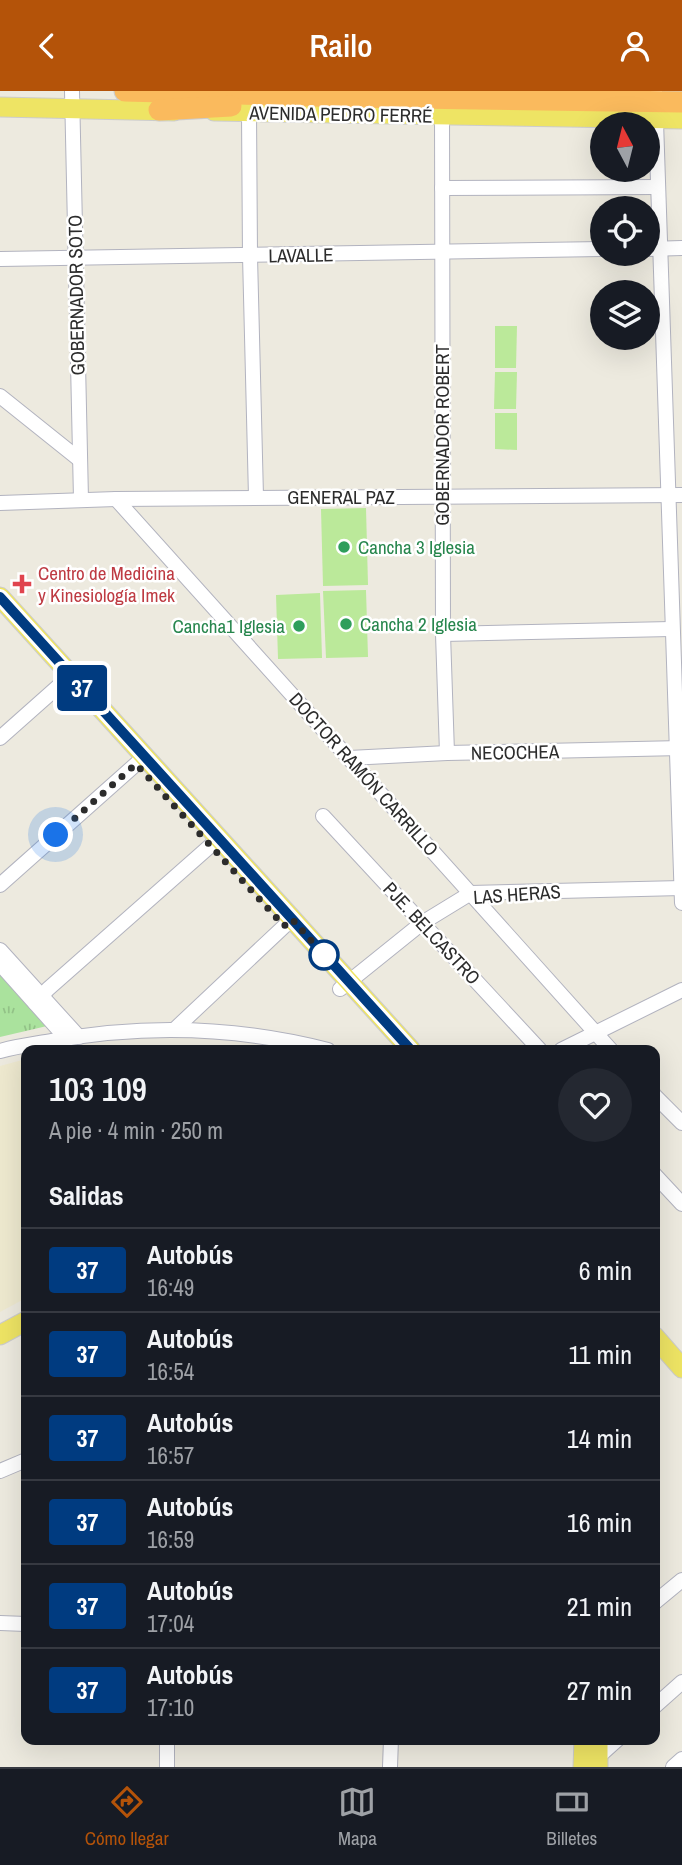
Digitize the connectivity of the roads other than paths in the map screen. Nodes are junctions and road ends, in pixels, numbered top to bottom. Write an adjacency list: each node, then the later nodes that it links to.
1 (125, 91): 2 (highway, AVENIDA PEDRO FERRÉ)
2 (349, 97): 4 (highway, AVENIDA PEDRO FERRÉ); 8 (highway)
3 (72, 100): 7 (main road, AVENIDA PEDRO FERRÉ); 8 (main road, AVENIDA PEDRO FERRÉ); 19 (street, GOBERNADOR SOTO)
4 (442, 101): 6 (highway, AVENIDA PEDRO FERRÉ); 9 (main road, AVENIDA PEDRO FERRÉ); 12 (street, GOBERNADOR ROBERT)
5 (682, 101): 6 (highway, AVENIDA PEDRO FERRÉ)
6 (655, 104): 10 (main road, AVENIDA PEDRO FERRÉ); 11 (street)
7 (0, 107)
8 (159, 110): 9 (main road, AVENIDA PEDRO FERRÉ)
9 (249, 112): 18 (street)
10 (682, 119)
11 (658, 187): 12 (street); 13 (street)
12 (442, 188): 17 (street, GOBERNADOR ROBERT)
13 (657, 196)
14 (590, 249): 17 (street, LAVALLE)
15 (660, 249): 16 (street)
16 (682, 249)
17 (442, 251): 18 (street, LAVALLE); 26 (street, GOBERNADOR ROBERT)
18 (250, 256): 19 (street, LAVALLE); 25 (street)
19 (75, 257): 20 (street, LAVALLE); 23 (street, GOBERNADOR SOTO)
20 (0, 259)
21 (655, 266): 24 (street)
22 (0, 396): 23 (street)
23 (80, 460): 27 (street, GOBERNADOR SOTO)
24 (675, 495): 26 (street, GENERAL PAZ); 32 (street)
25 (256, 497): 26 (street, GENERAL PAZ); 28 (street, GENERAL PAZ)
26 (442, 497): 33 (street, GOBERNADOR ROBERT)
27 (81, 499): 28 (street, GENERAL PAZ); 29 (street, GENERAL PAZ)
28 (116, 499): 38 (street, DOCTOR RAMÓN CARRILLO)
29 (0, 503)
30 (0, 597): 34 (main road)
31 (0, 613): 34 (main road)
32 (671, 629): 33 (street); 36 (street)
33 (443, 634): 37 (street, GOBERNADOR ROBERT)
34 (67, 678): 35 (street); 39 (main road)
35 (0, 738)
36 (679, 748): 37 (street, NECOCHEA); 43 (street)
37 (447, 754): 38 (street, NECOCHEA)
38 (349, 758): 44 (street, DOCTOR RAMÓN CARRILLO)
39 (140, 761): 41 (main road); 42 (street)
40 (323, 816): 47 (street, PJE. BELCASTRO)
41 (214, 842): 46 (main road); 52 (street)
42 (0, 885)
43 (682, 888): 44 (street, LAS HERAS); 45 (street)
44 (471, 893): 47 (street, LAS HERAS); 54 (street, DOCTOR RAMÓN CARRILLO)
45 (682, 903)
46 (288, 923): 50 (main road); 53 (street)
47 (422, 923): 50 (street, LAS HERAS); 60 (street, PJE. BELCASTRO)
48 (0, 950): 52 (street)
49 (0, 964): 52 (street)
50 (345, 986): 58 (main road); 59 (main road)
51 (682, 990): 54 (street)
52 (38, 999): 55 (street)
53 (175, 1029): 55 (street); 57 (street)
54 (594, 1033): 61 (street); 62 (street, DOCTOR RAMÓN CARRILLO)
55 (73, 1038): 56 (street)
56 (34, 1045)
57 (304, 1045)
58 (394, 1045)
59 (406, 1045)
60 (535, 1045)
61 (571, 1045)
62 (606, 1045)
63 (21, 1047): 64 (street)
64 (0, 1051)
65 (660, 1101): 66 (street)
66 (682, 1123)
67 (660, 1180): 68 (street)
68 (682, 1204)
69 (21, 1324): 71 (main road)
70 (660, 1327): 73 (main road)
71 (0, 1335)
72 (660, 1343): 74 (main road)
73 (682, 1351)
74 (682, 1368)
75 (21, 1462): 76 (street)
76 (0, 1471)
77 (682, 1580): 78 (street)
78 (660, 1599)
79 (0, 1623): 80 (street)
80 (21, 1624)
81 (682, 1682): 82 (street)
82 (660, 1702)
83 (167, 1745): 88 (street)
84 (391, 1745): 89 (street)
85 (611, 1745): 86 (street)
86 (595, 1758)
87 (682, 1759): 90 (street)
88 (167, 1767)
89 (390, 1767)
90 (673, 1767)

